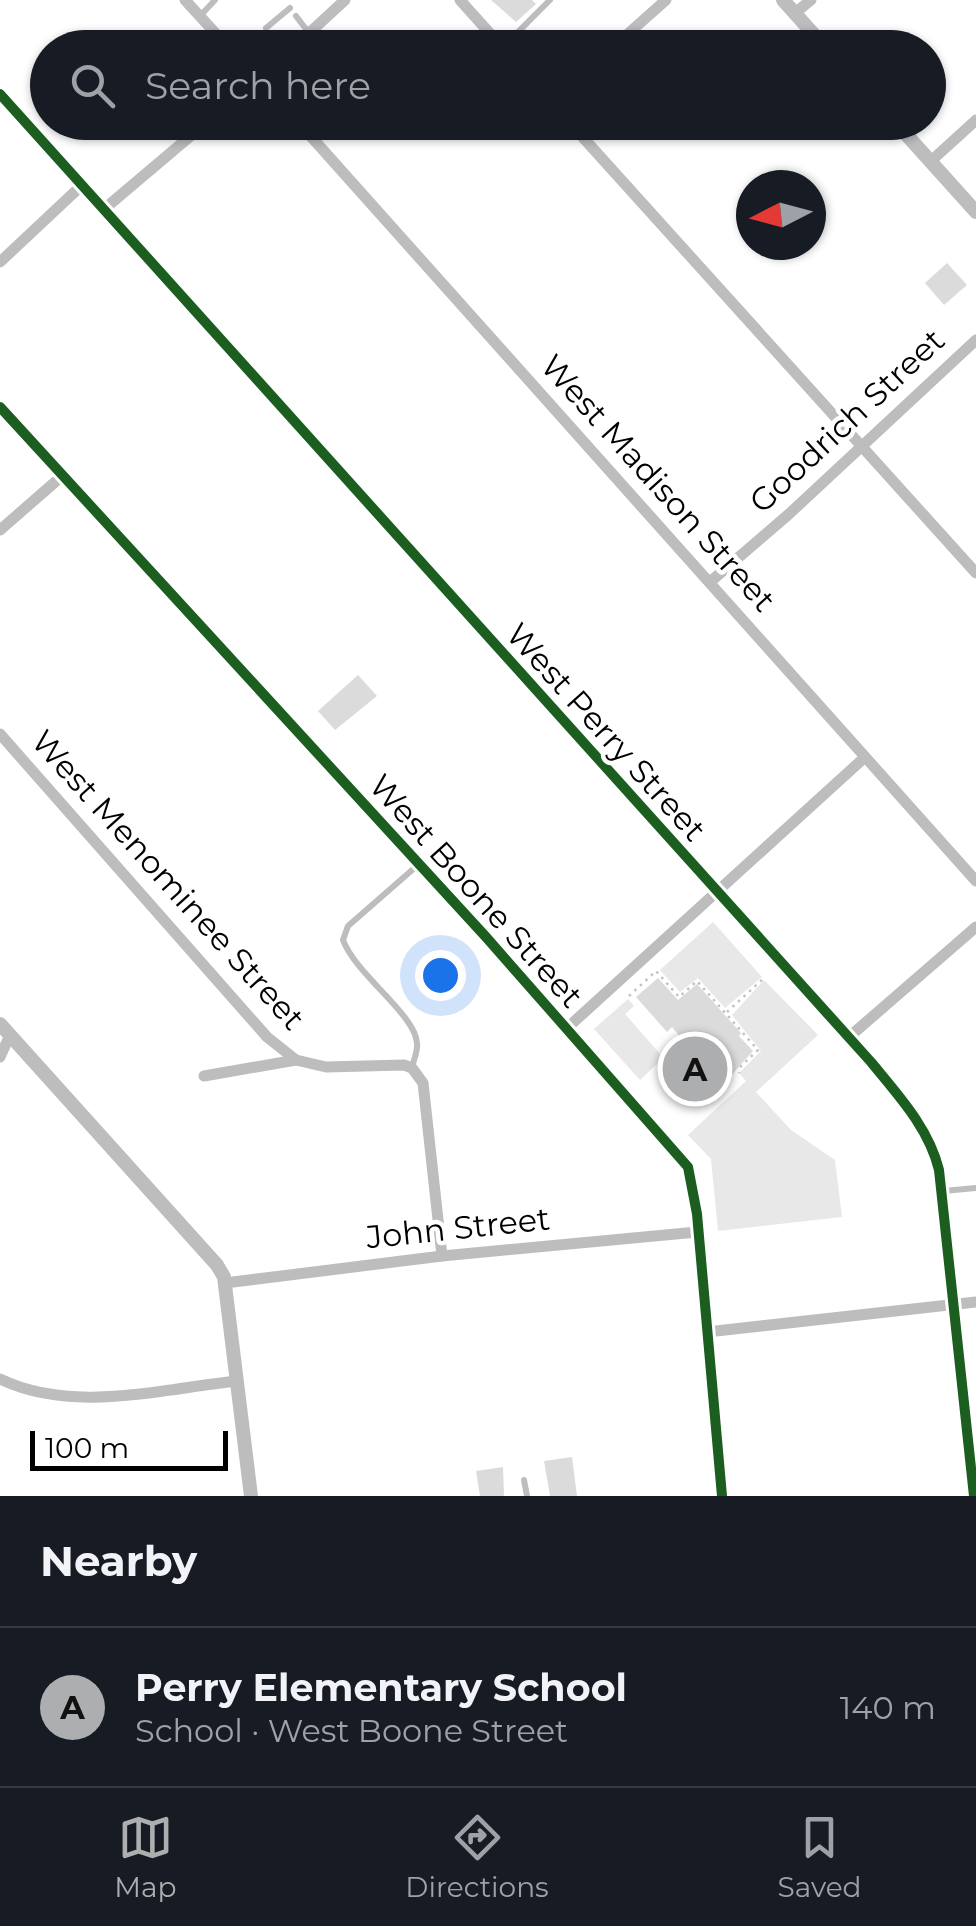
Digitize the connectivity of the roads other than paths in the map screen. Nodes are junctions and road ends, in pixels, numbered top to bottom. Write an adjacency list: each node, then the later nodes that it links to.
1 (185, 0): 11 (street)
2 (215, 0): 11 (lane)
3 (345, 0): 16 (street)
4 (460, 0): 17 (street)
5 (550, 0): 18 (lane)
6 (666, 0): 19 (street)
7 (783, 0): 10 (street)
8 (811, 0): 10 (street)
9 (290, 8): 13 (lane)
10 (795, 14): 20 (street)
11 (200, 16): 14 (street)
12 (296, 16): 15 (lane)
13 (266, 28)
14 (213, 30)
15 (307, 30)
16 (311, 30)
17 (487, 30)
18 (520, 30)
19 (632, 30)
20 (810, 30)
21 (0, 94): 23 (street, West Perry Street)
22 (976, 120): 29 (street)
23 (30, 128)
24 (40, 140): 30 (street, West Perry Street)
25 (186, 140): 31 (street)
26 (314, 140): 40 (street, West Madison Street)
27 (585, 140): 36 (street)
28 (912, 140): 29 (street)
29 (931, 161): 32 (street)
30 (81, 186): 31 (street, West Perry Street); 33 (street)
31 (103, 210): 45 (street, West Perry Street)
32 (976, 212)
33 (0, 262)
34 (976, 340): 36 (street, Goodrich Street)
35 (0, 407): 37 (street, West Boone Street)
36 (860, 444): 39 (street); 40 (street, Goodrich Street)
37 (62, 476): 38 (street); 43 (street, West Boone Street)
38 (0, 530)
39 (976, 573)
40 (710, 582): 42 (street, West Madison Street)
41 (0, 734): 51 (street, West Menominee Street)
42 (864, 758): 44 (street, West Madison Street); 45 (street)
43 (420, 863): 47 (street, West Boone Street); 52 (lane)
44 (976, 881)
45 (716, 892): 47 (street); 49 (street, West Perry Street)
46 (976, 927): 49 (street)
47 (566, 1029): 56 (street, West Boone Street)
48 (5, 1030): 50 (street); 58 (street)
49 (849, 1037): 55 (street, West Perry Street)
50 (0, 1056)
51 (296, 1060): 52 (street); 53 (street)
52 (412, 1068): 57 (street)
53 (204, 1076)
54 (976, 1188): 55 (lane)
55 (942, 1191): 60 (street, West Perry Street)
56 (698, 1232): 57 (street, John Street); 61 (street, West Boone Street)
57 (442, 1256): 58 (street, John Street)
58 (225, 1283): 63 (street)
59 (976, 1302): 60 (street)
60 (955, 1304): 61 (street); 68 (street, West Perry Street)
61 (707, 1332): 67 (street, West Boone Street)
62 (0, 1379): 63 (street)
63 (237, 1380): 65 (street)
64 (524, 1480): 66 (lane)
65 (251, 1496)
66 (527, 1496)
67 (722, 1496)
68 (974, 1496)

